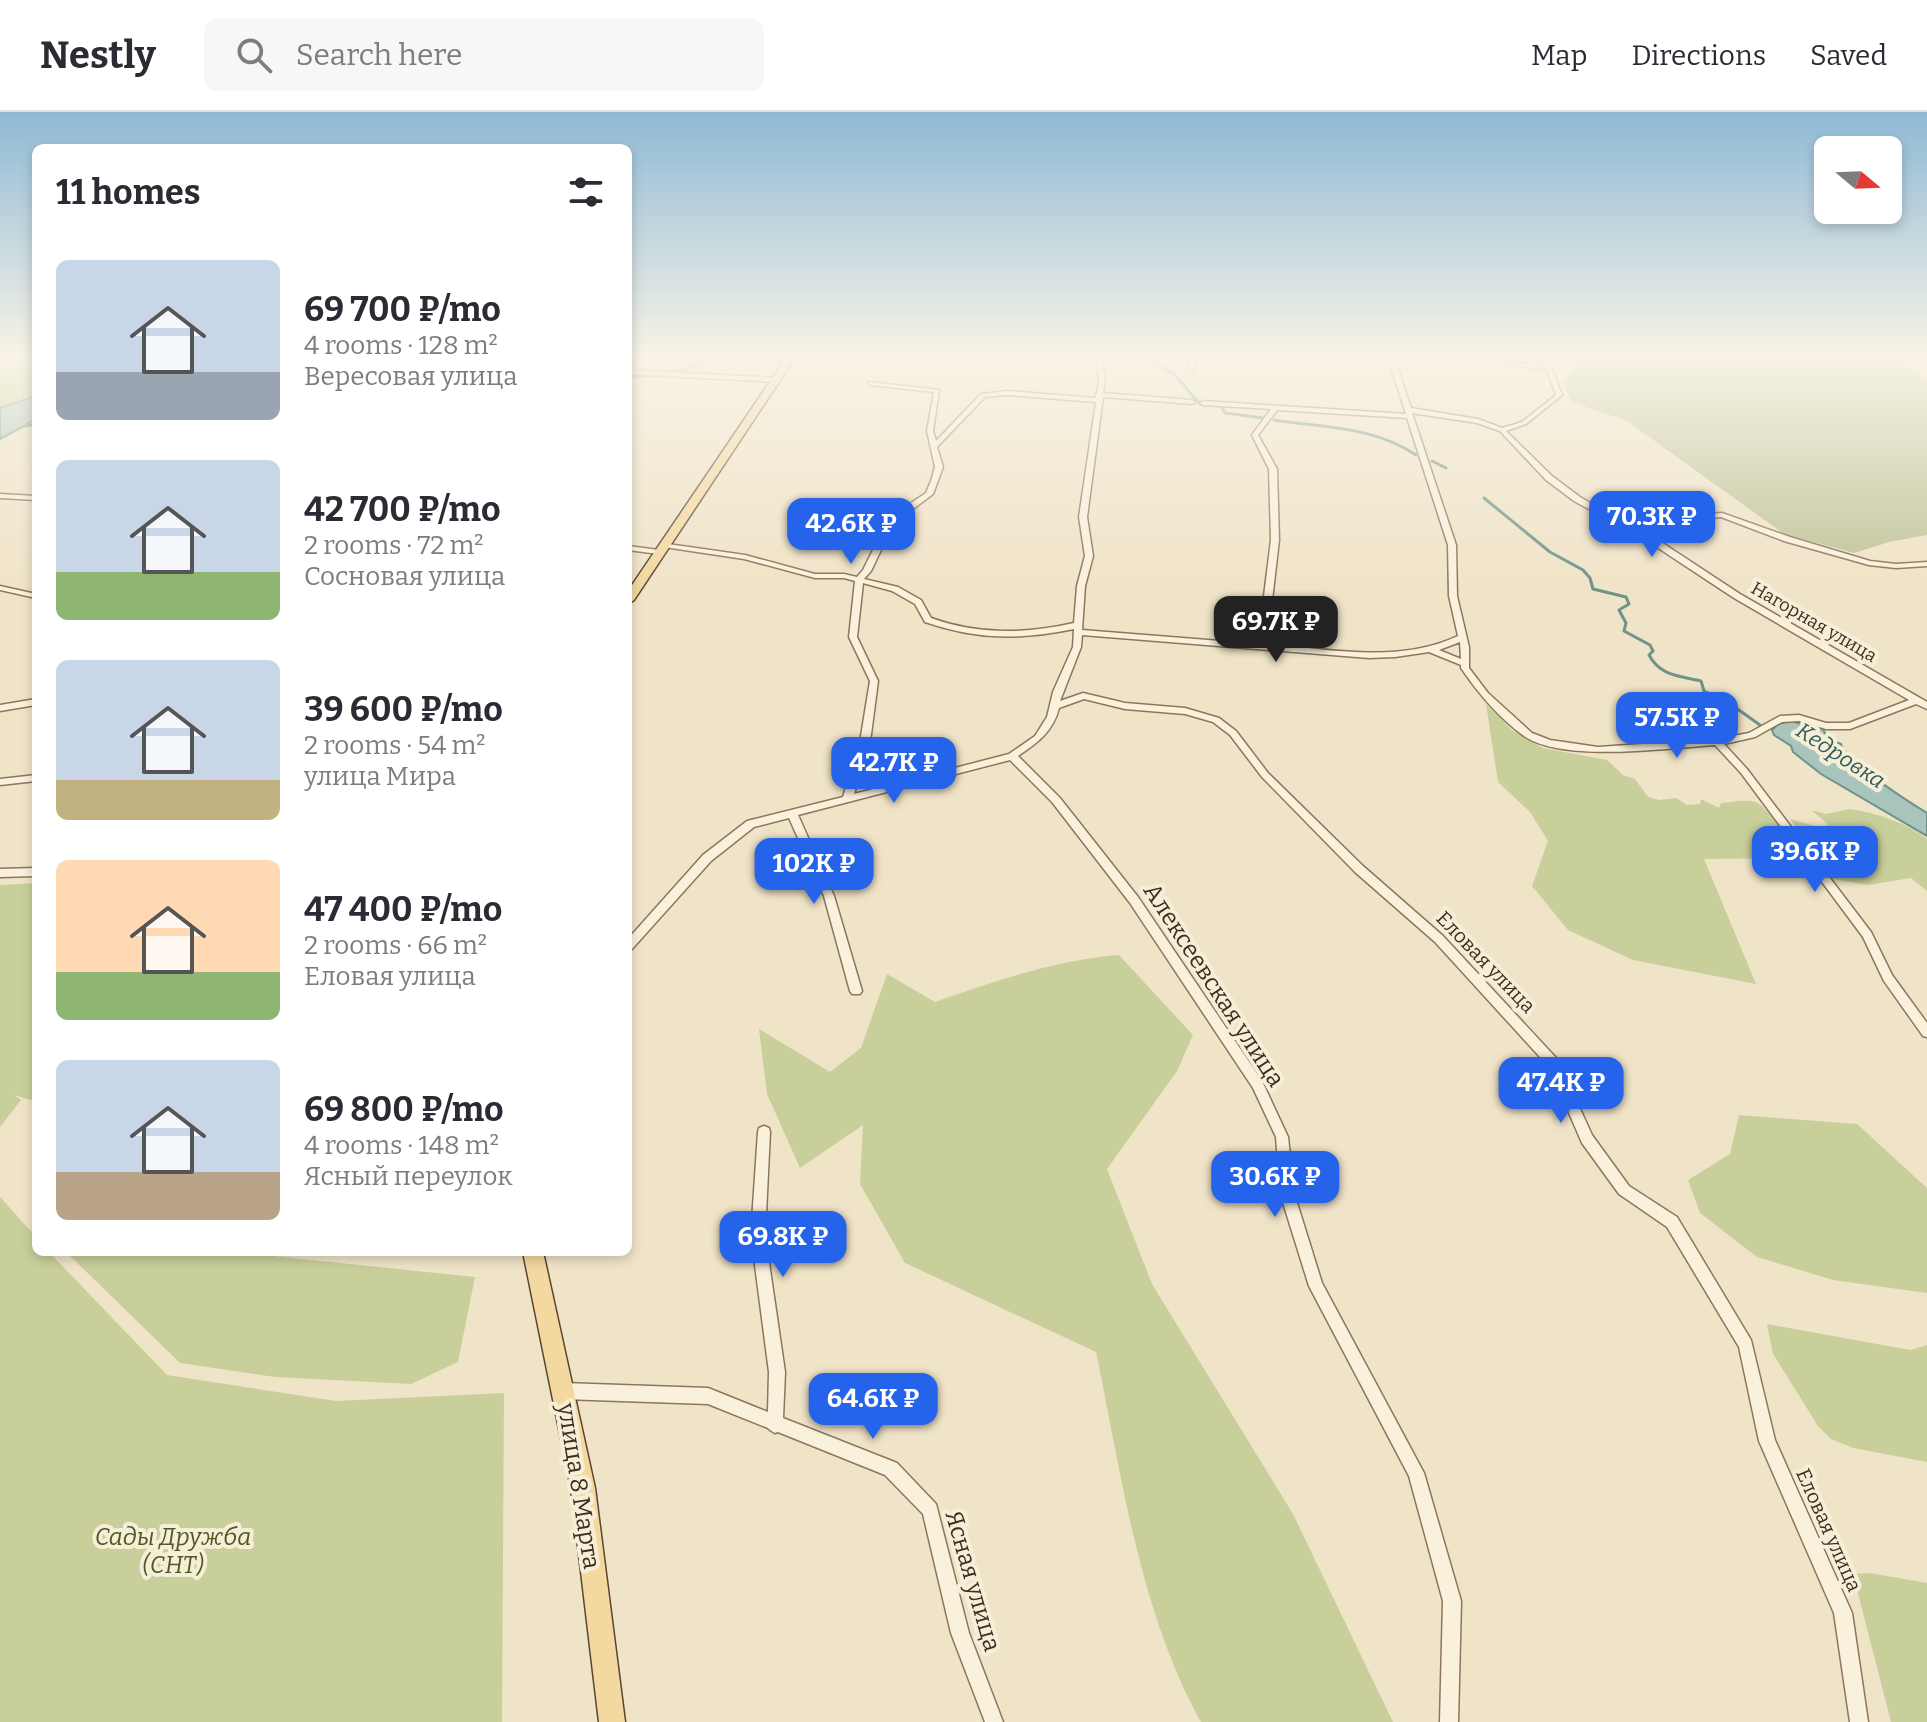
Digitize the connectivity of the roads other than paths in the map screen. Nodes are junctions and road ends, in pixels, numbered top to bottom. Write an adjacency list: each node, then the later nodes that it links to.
1 (740, 433): 13 (main road)
2 (931, 433): 8 (street)
3 (947, 433): 8 (street)
4 (1093, 433): 19 (street)
5 (1256, 433): 21 (street)
6 (1415, 433): 20 (street)
7 (1505, 433): 11 (street, Нагорная улица)
8 (934, 447): 15 (street)
9 (0, 496): 10 (street)
10 (32, 498)
11 (1598, 509): 14 (street); 26 (street, Нагорная улица)
12 (632, 548): 13 (street)
13 (662, 548): 15 (street); 17 (main road)
14 (1927, 564)
15 (859, 580): 19 (street); 35 (street)
16 (0, 588): 18 (street)
17 (632, 594)
18 (32, 595)
19 (1079, 628): 21 (street); 24 (street)
20 (1463, 637): 22 (street); 23 (street)
21 (1262, 647): 22 (street)
22 (1431, 650): 23 (street)
23 (1464, 663): 31 (street)
24 (1064, 681): 25 (street); 28 (street)
25 (1083, 696): 28 (street); 49 (street, Еловая улица)
26 (1917, 700): 29 (street, Нагорная улица); 31 (street)
27 (32, 703): 30 (street)
28 (1055, 706): 32 (street)
29 (1927, 706)
30 (0, 708)
31 (1717, 742): 41 (street)
32 (1012, 756): 35 (street); 48 (street, Алексеевская улица)
33 (32, 778): 34 (street)
34 (0, 782)
35 (847, 800): 36 (street)
36 (792, 814): 39 (street); 40 (street)
37 (32, 872): 38 (street)
38 (0, 873)
39 (632, 942)
40 (856, 991)
41 (1927, 1032)
42 (764, 1132): 45 (street)
43 (534, 1256): 44 (main road, улица 8 Марта)
44 (563, 1391): 45 (street, Ясная улица); 46 (main road, улица 8 Марта)
45 (775, 1425): 47 (street, Ясная улица)
46 (612, 1722)
47 (994, 1722)
48 (1449, 1722)
49 (1859, 1722)

